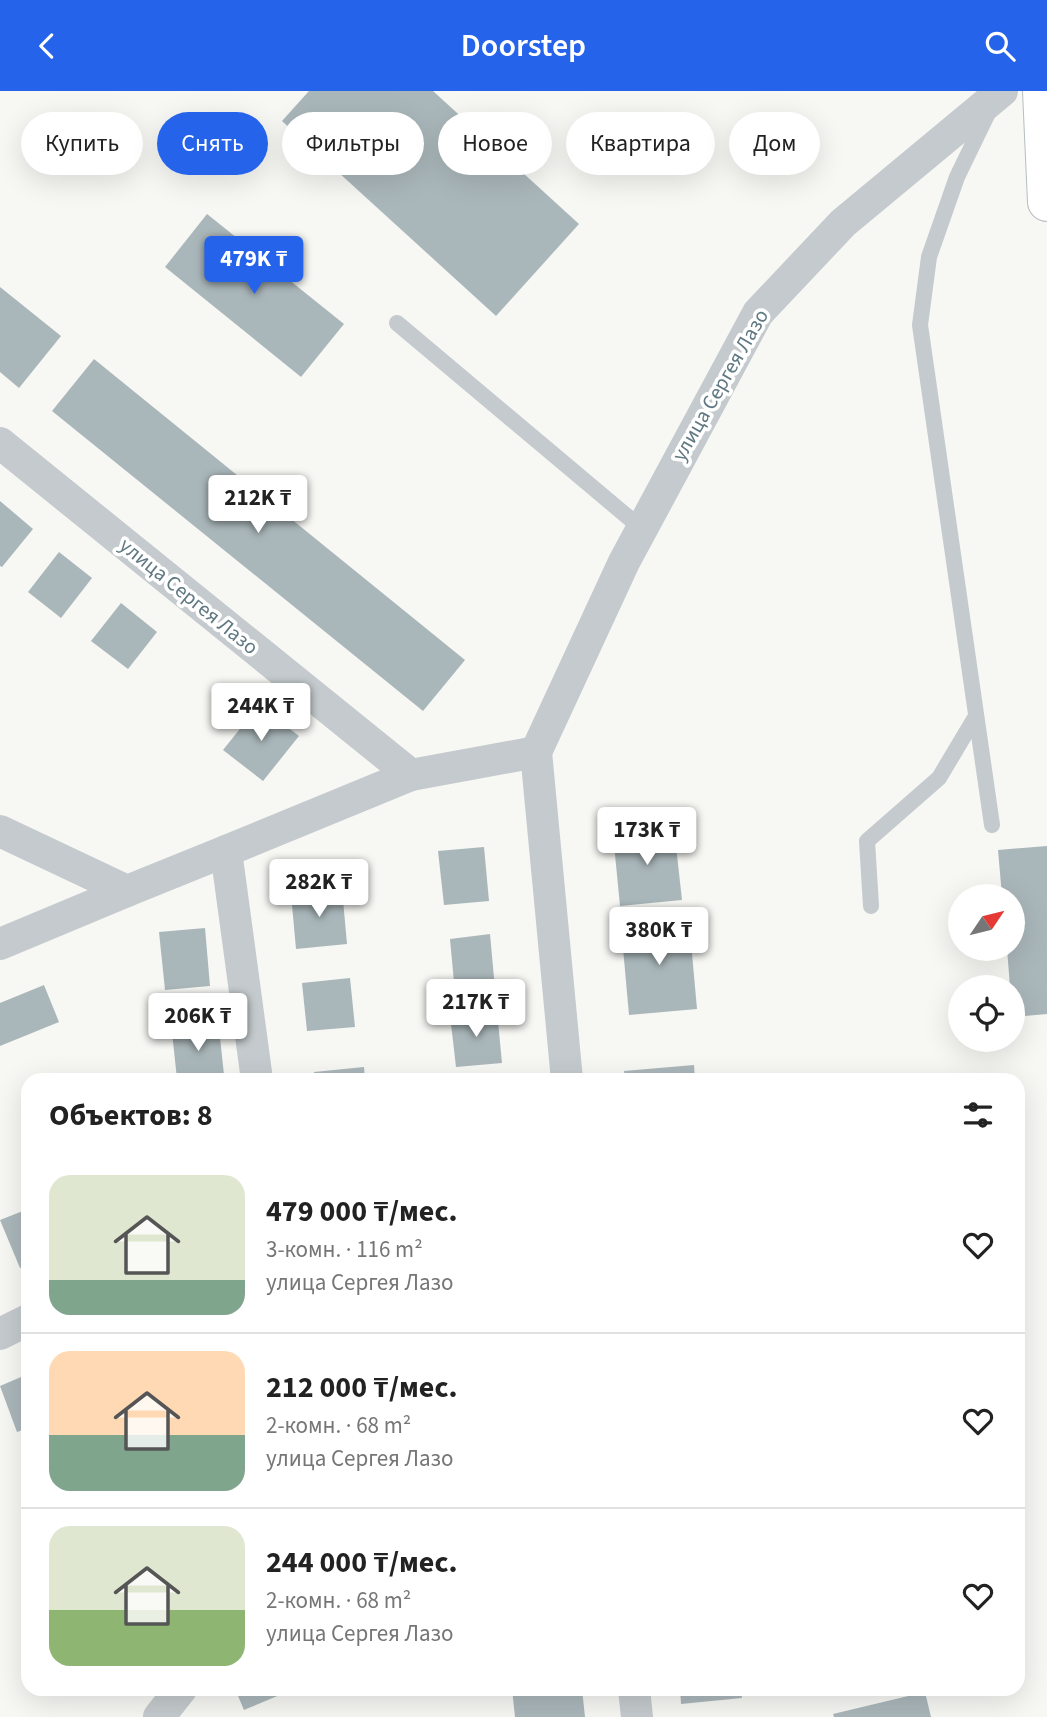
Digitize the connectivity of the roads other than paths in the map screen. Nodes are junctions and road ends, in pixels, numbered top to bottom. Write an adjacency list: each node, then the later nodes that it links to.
1 (1042, 91): 3 (main road)
2 (1000, 93): 6 (street, улица Сергея Лазо); 7 (lane)
3 (1047, 202)
4 (397, 323): 6 (lane)
5 (0, 443): 9 (street, улица Сергея Лазо)
6 (642, 528): 8 (street, улица Сергея Лазо)
7 (976, 716): 10 (lane); 14 (lane)
8 (536, 752): 9 (street); 17 (street)
9 (411, 775): 12 (street)
10 (992, 825)
11 (0, 831): 13 (street)
12 (226, 851): 13 (street); 16 (street)
13 (127, 891): 15 (street)
14 (872, 905)
15 (0, 944)
16 (256, 1073)
17 (566, 1073)
18 (21, 1324): 19 (street)
19 (0, 1334)
20 (176, 1696): 22 (street)
21 (635, 1696): 23 (street)
22 (159, 1717)
23 (637, 1717)

